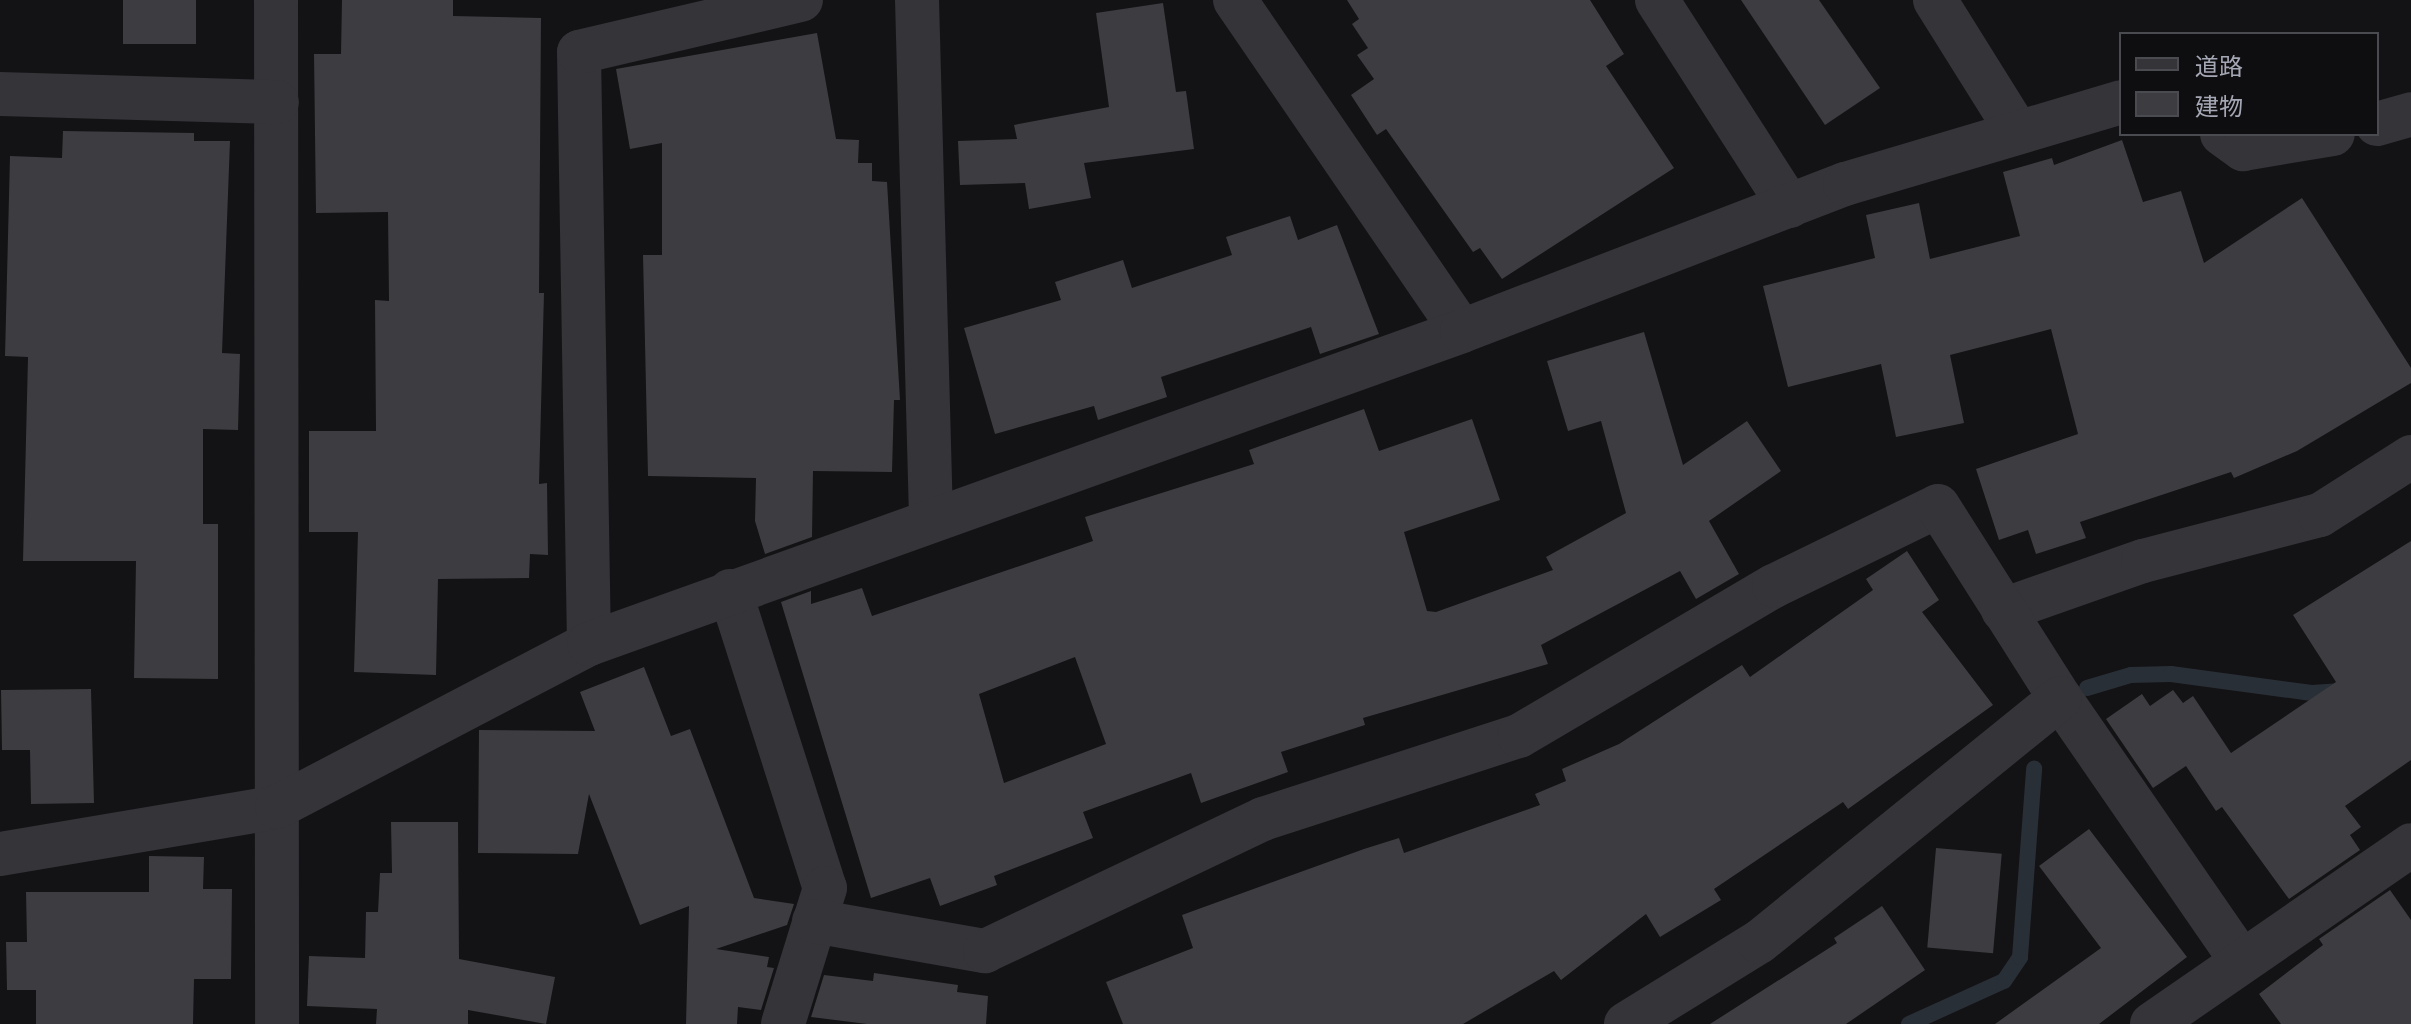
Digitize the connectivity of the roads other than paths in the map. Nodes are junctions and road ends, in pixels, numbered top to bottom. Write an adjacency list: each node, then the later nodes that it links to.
1 (276, 0): 8 (street)
2 (801, 0): 21 (street)
3 (917, 0): 18 (street)
4 (1235, 0): 16 (street)
5 (1657, 0): 15 (street)
6 (1935, 0): 12 (street)
7 (0, 94): 8 (street)
8 (277, 102): 23 (street)
9 (2119, 103): 12 (street)
10 (2411, 114): 11 (street)
11 (2379, 123)
12 (2017, 131): 15 (street)
13 (2225, 136): 14 (street)
14 (2321, 136)
15 (1789, 206): 16 (street)
16 (1462, 331): 18 (street)
17 (2411, 457): 20 (street)
18 (931, 518): 19 (street)
19 (730, 591): 21 (street); 26 (street)
20 (2003, 610): 22 (street); 26 (street)
21 (589, 644): 23 (street)
22 (2060, 698): 27 (street); 30 (street)
23 (277, 807): 25 (street); 28 (street)
24 (2411, 845): 27 (street)
25 (0, 854)
26 (814, 921): 29 (street)
27 (2240, 959): 31 (street)
28 (277, 1024)
29 (783, 1024)
30 (1626, 1024)
31 (2152, 1024)

